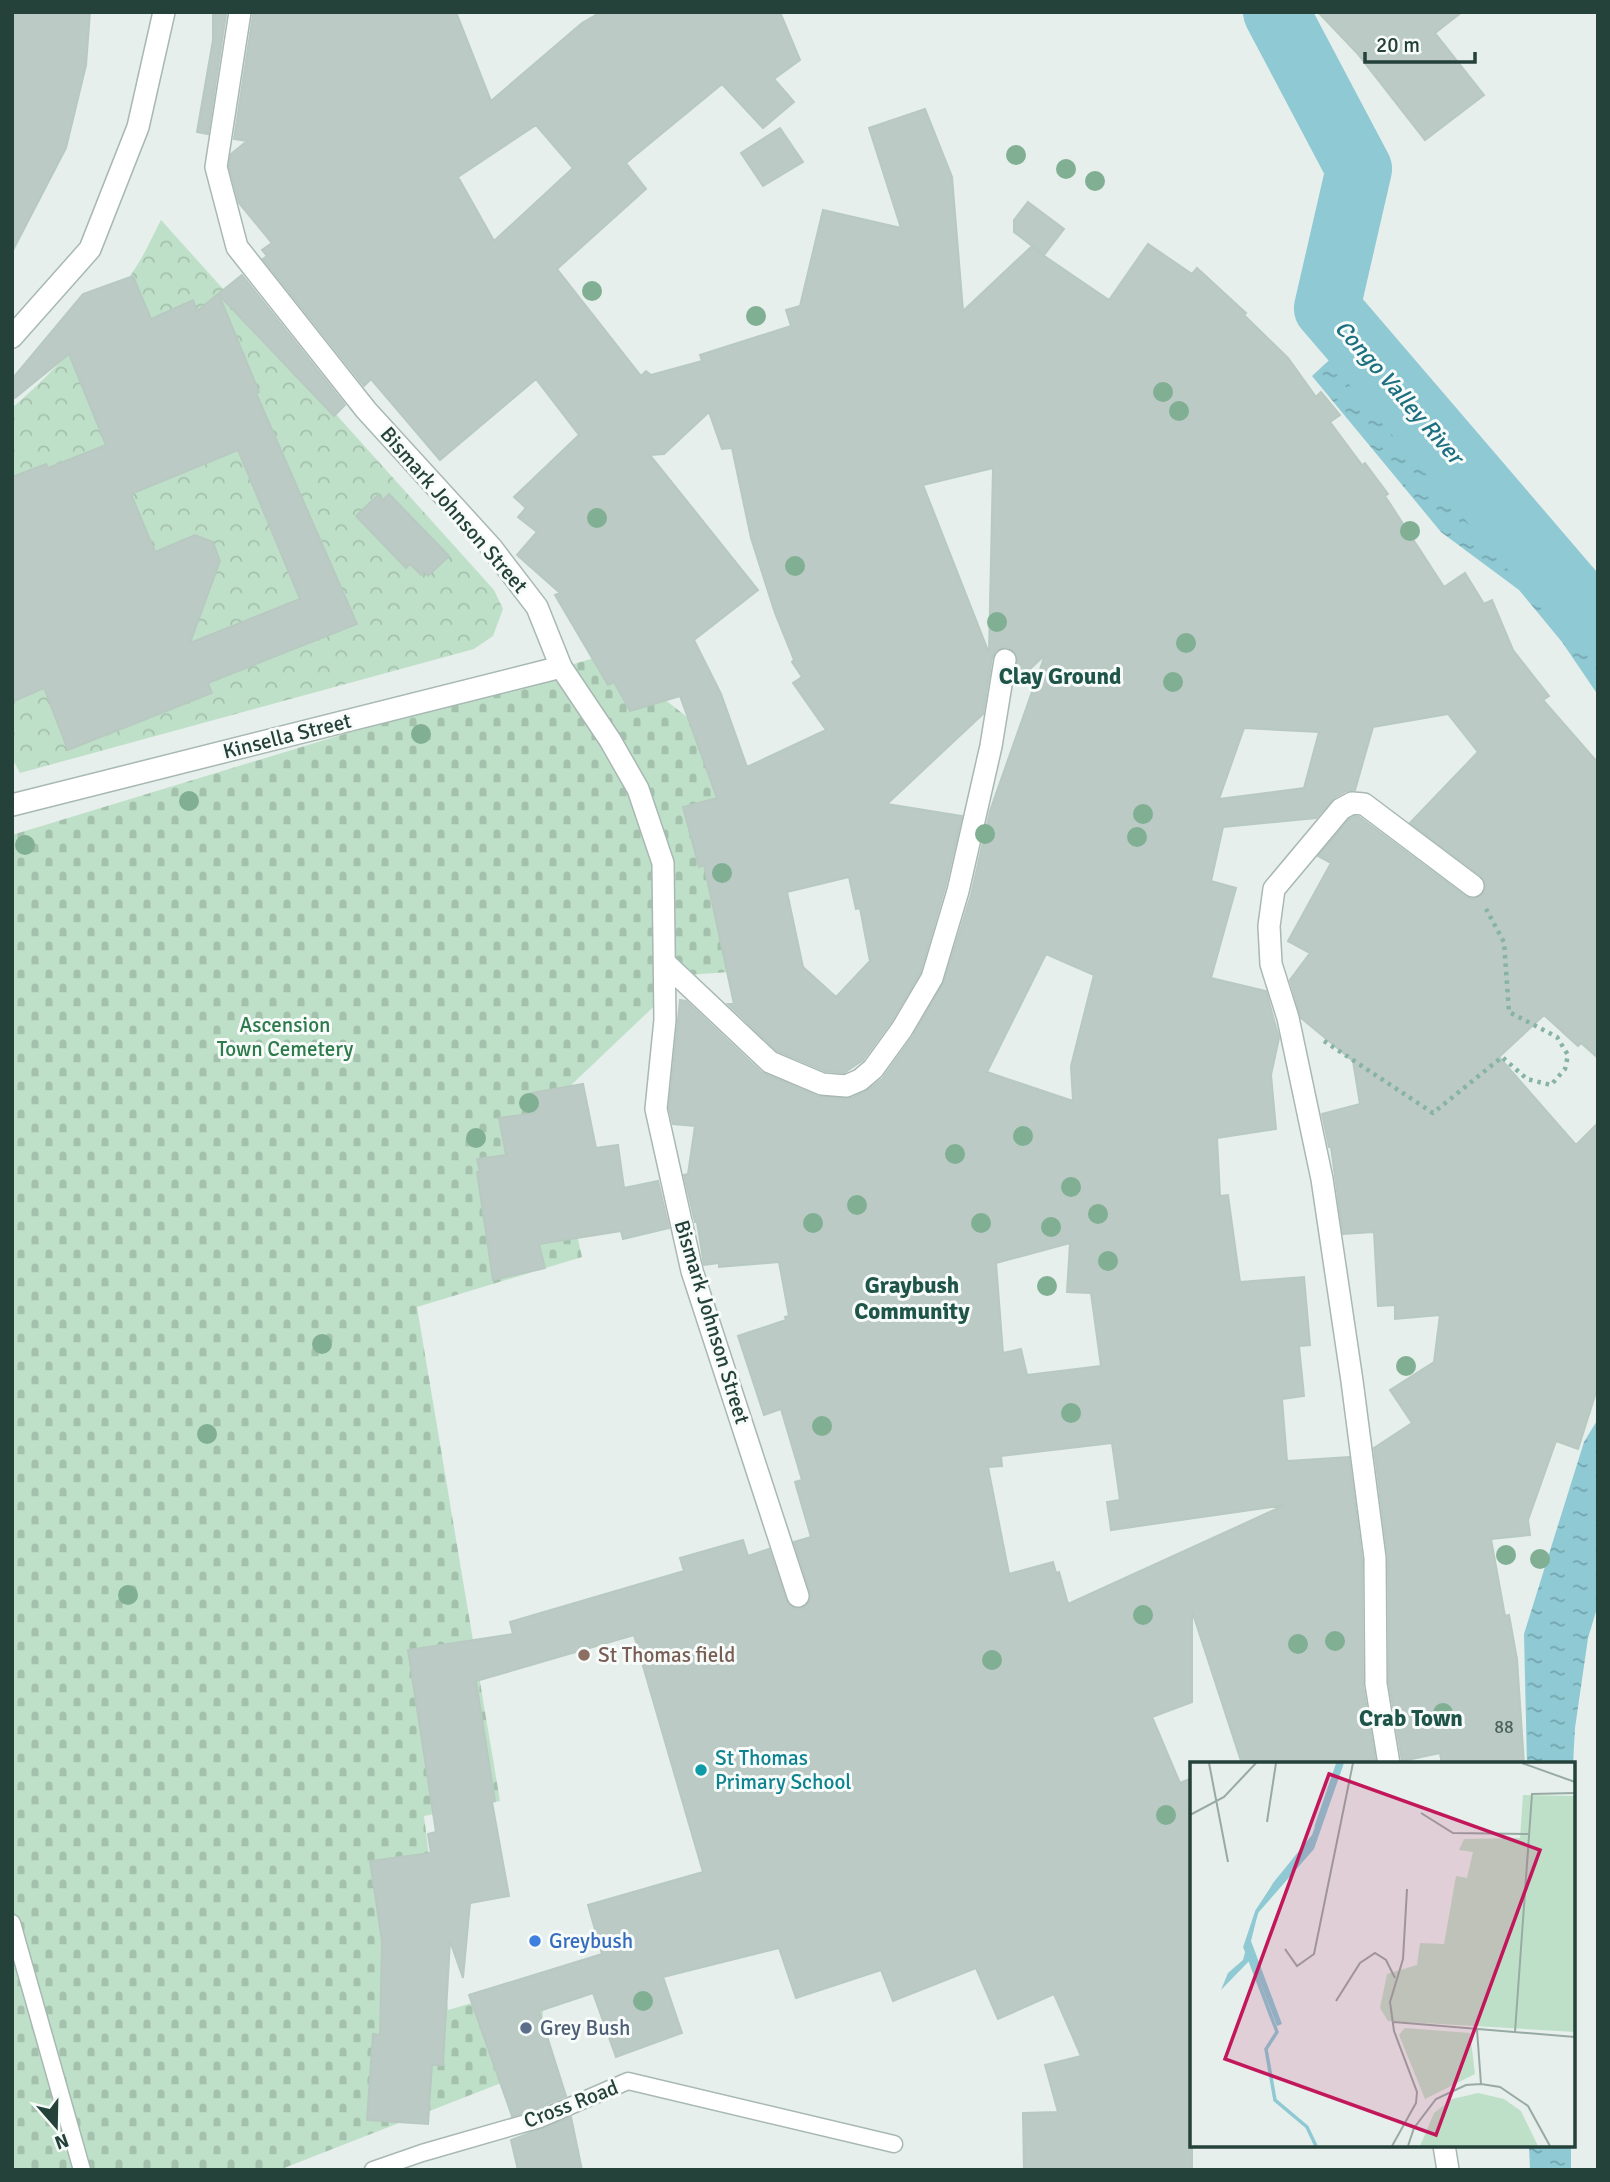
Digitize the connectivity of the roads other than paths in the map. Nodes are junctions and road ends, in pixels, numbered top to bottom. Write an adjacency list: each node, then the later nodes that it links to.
1 (164, 12): 3 (street)
2 (240, 12): 5 (street, Bismark Johnson Street)
3 (12, 337)
4 (1004, 660): 8 (street)
5 (561, 667): 6 (street, Kinsella Street); 8 (street, Bismark Johnson Street)
6 (12, 805)
7 (1473, 886): 10 (street)
8 (665, 963): 9 (street, Bismark Johnson Street)
9 (798, 1596)
10 (1389, 1762)
11 (12, 1923): 14 (lane)
12 (894, 2144): 15 (lane, Cross Road)
13 (1444, 2147): 16 (street)
14 (82, 2170)
15 (373, 2170)
16 (1448, 2170)

